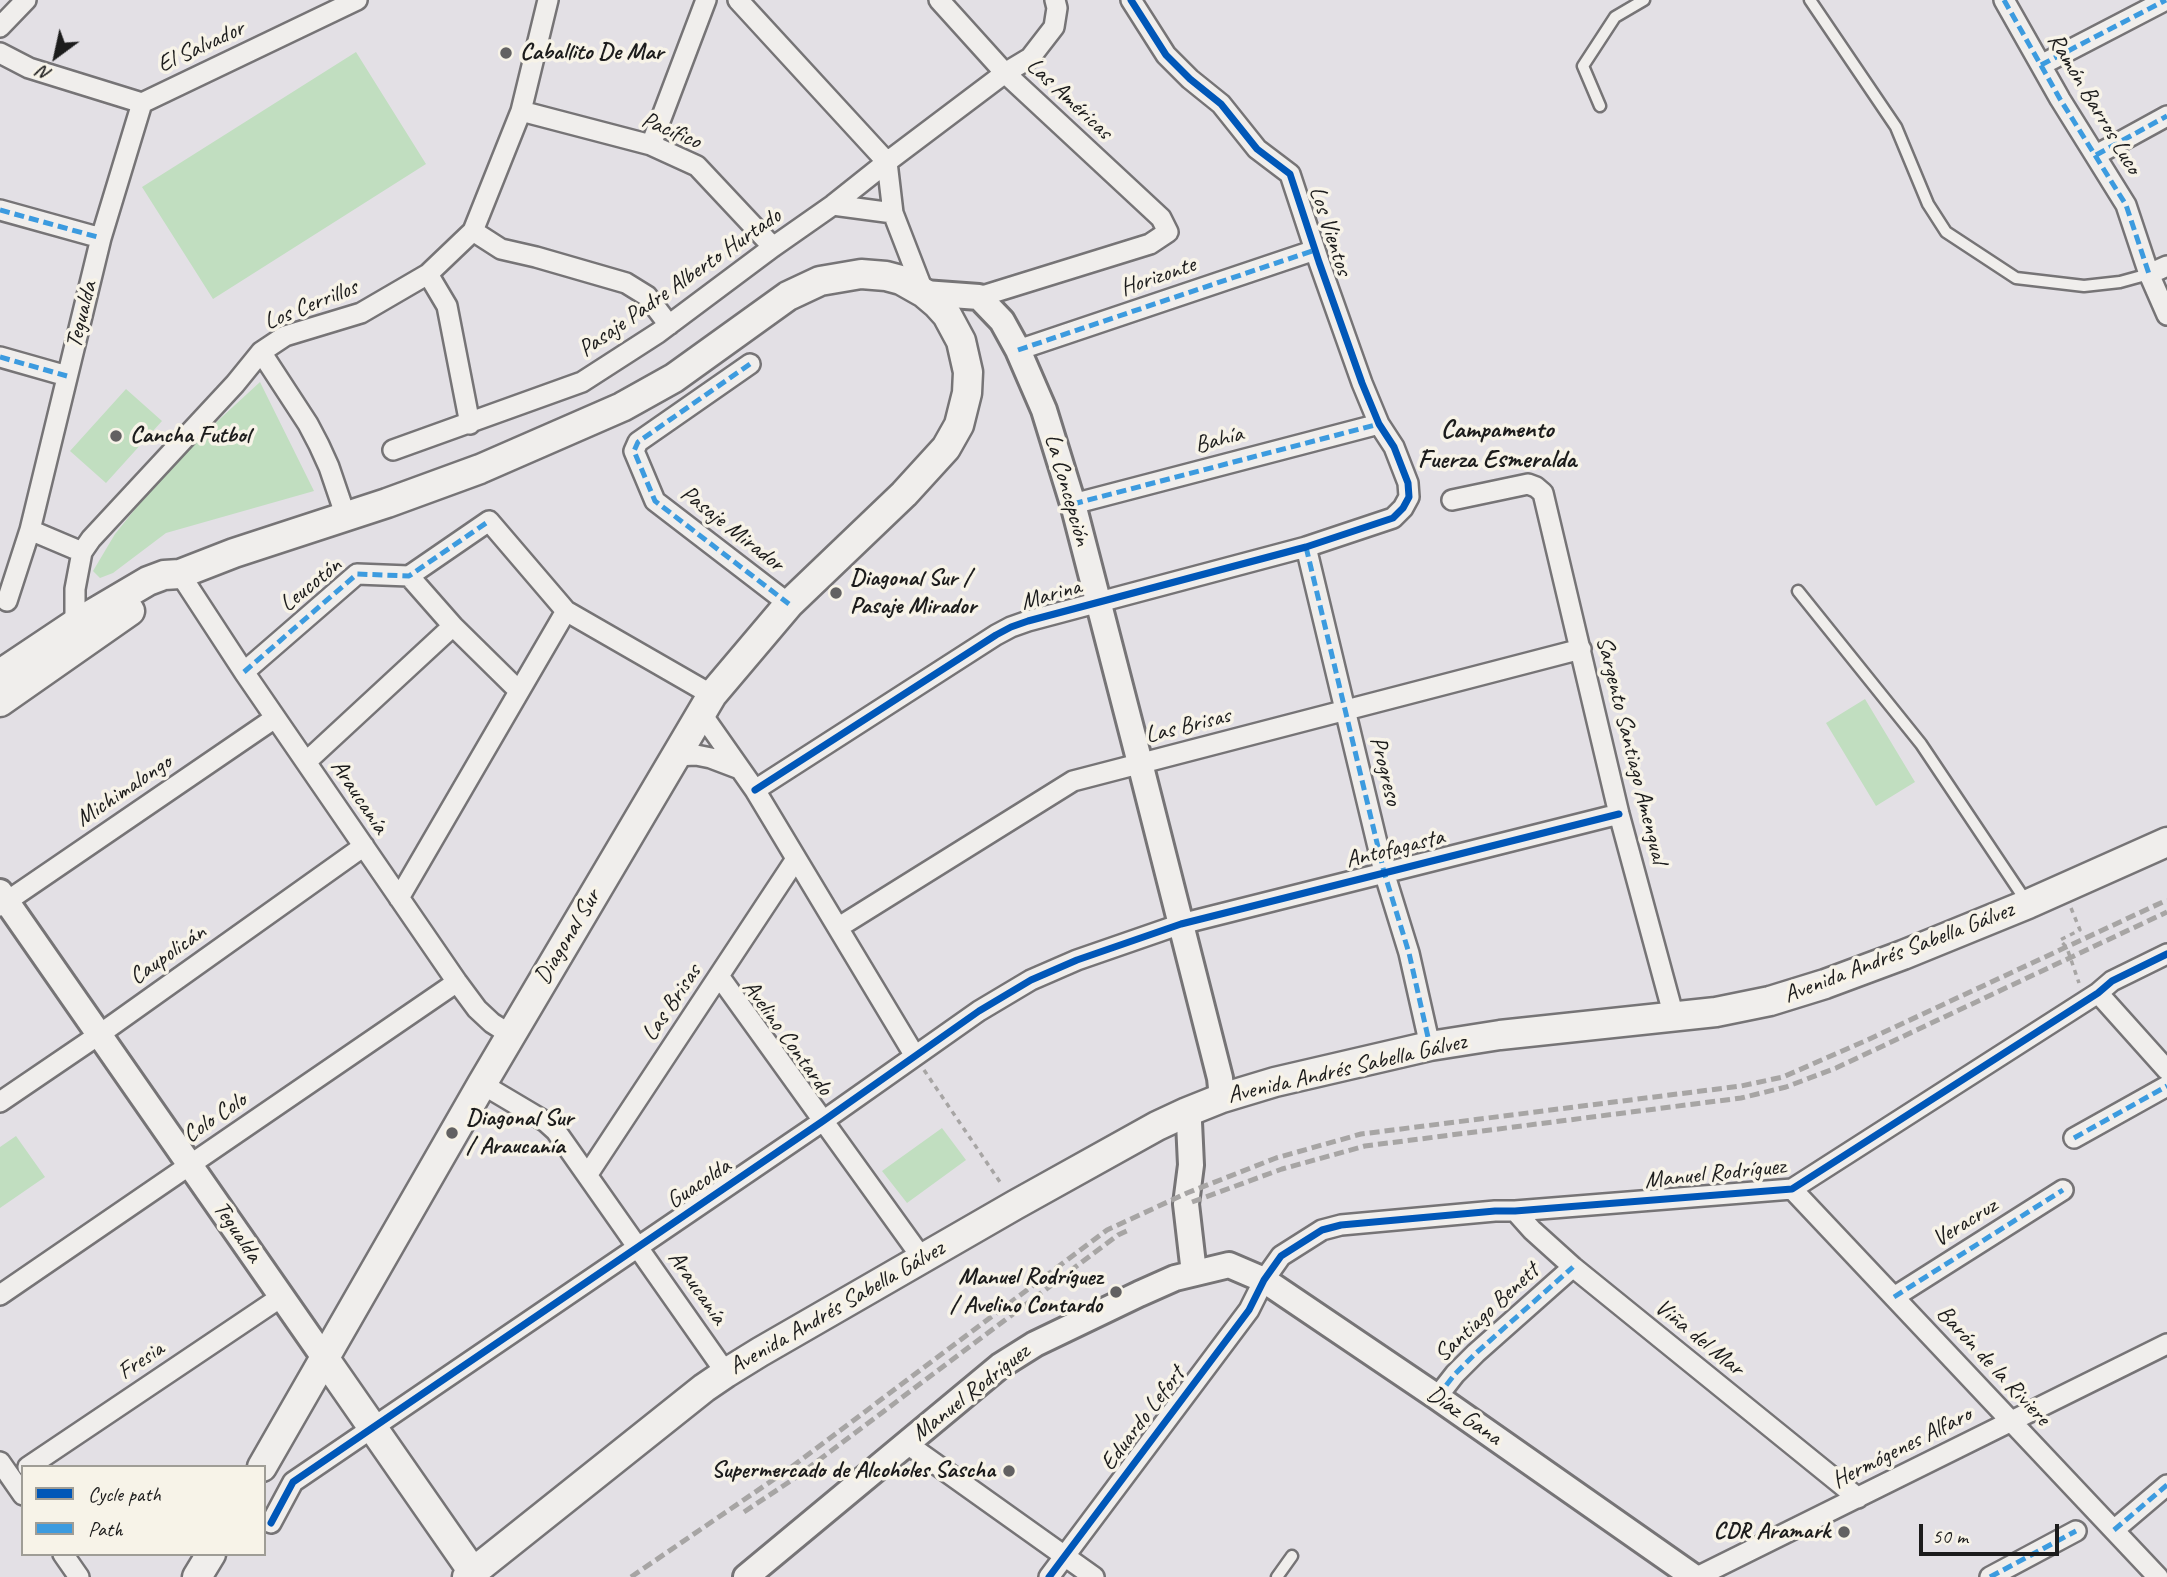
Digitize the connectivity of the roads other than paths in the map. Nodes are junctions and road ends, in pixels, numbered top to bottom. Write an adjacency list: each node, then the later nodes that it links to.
1 (26, 0): 13 (street)
2 (548, 0): 19 (street, Los Cerrillos)
3 (706, 0): 21 (street)
4 (738, 0): 23 (street)
5 (939, 0): 16 (street, Las Américas)
6 (1055, 0): 16 (street, Pasaje Padre Alberto Hurtado)
7 (1131, 0): 31 (street, Los Vientos)
8 (1644, 0): 18 (lane)
9 (1810, 0): 32 (lane)
10 (2004, 0): 15 (street, Ramón Barros Luco)
11 (2166, 0): 15 (street)
12 (352, 1): 17 (street, El Salvador)
13 (0, 27)
14 (0, 53): 17 (street)
15 (2041, 65): 22 (street, Ramón Barros Luco)
16 (1005, 73): 23 (street, Pasaje Padre Alberto Hurtado); 28 (street, Las Américas)
17 (142, 103): 29 (street, Tegualda)
18 (1600, 106)
19 (521, 111): 21 (street, Pacífico); 27 (street, Los Cerrillos)
20 (2167, 117): 22 (street)
21 (651, 145): 30 (street, Pacífico)
22 (2096, 155): 32 (street, Ramón Barros Luco)
23 (887, 162): 24 (street, Pasaje Padre Alberto Hurtado); 26 (street)
24 (833, 205): 26 (street); 30 (street, Pasaje Padre Alberto Hurtado)
25 (0, 210): 29 (street)
26 (893, 213): 34 (street)
27 (473, 232): 33 (street, Los Cerrillos); 37 (street)
28 (1168, 232): 35 (street, Horizonte)
29 (101, 238): 42 (street, Tegualda)
30 (773, 247): 37 (street, Pasaje Padre Alberto Hurtado)
31 (1314, 250): 38 (street, Horizonte); 44 (street, Los Vientos)
32 (2158, 270): 36 (street, Ramón Barros Luco)
33 (428, 274): 39 (street, Los Cerrillos); 43 (street)
34 (924, 293): 35 (street); 48 (main road); 58 (main road, Diagonal Sur)
35 (979, 297): 38 (street, La Concepción)
36 (2167, 315)
37 (669, 325): 43 (street, Pasaje Padre Alberto Hurtado)
38 (1018, 350): 47 (street, La Concepción)
39 (261, 352): 48 (street); 52 (street, Los Cerrillos)
40 (0, 357): 42 (street)
41 (750, 364): 58 (street, Pasaje Mirador)
42 (67, 376): 50 (street, Tegualda)
43 (470, 424): 45 (street, Pasaje Padre Alberto Hurtado)
44 (1379, 424): 47 (street, Bahía); 49 (street, Los Vientos)
45 (393, 450)
46 (1452, 500): 62 (street, Sargento Santiago Amengual)
47 (1073, 504): 57 (street, La Concepción)
48 (346, 517): 53 (main road)
49 (1393, 518): 51 (street, Marina)
50 (30, 530): 52 (street); 56 (street, Tegualda)
51 (1306, 547): 57 (street, Marina); 68 (street, Progreso)
52 (82, 552): 61 (street, Los Cerrillos)
53 (180, 574): 61 (main road); 63 (street, Araucanía)
54 (409, 576): 59 (street); 60 (street); 63 (street, Leucotón)
55 (1798, 591): 82 (lane)
56 (7, 601)
57 (1098, 602): 72 (street, La Concepción); 74 (street, Marina)
58 (789, 604): 67 (main road, Diagonal Sur)
59 (566, 611): 65 (street); 67 (street)
60 (453, 626): 65 (street); 71 (street)
61 (80, 633): 64 (main road); 66 (main road)
62 (1581, 649): 68 (street, Las Brisas); 75 (street, Sargento Santiago Amengual)
63 (244, 672): 69 (street, Araucanía)
64 (0, 674)
65 (519, 691): 80 (street)
66 (0, 702)
67 (706, 704): 70 (main road, Diagonal Sur); 73 (street)
68 (1345, 711): 72 (street, Las Brisas); 79 (street, Progreso)
69 (275, 718): 71 (street, Araucanía); 81 (street, Michimalongo)
70 (675, 756): 73 (street); 91 (main road, Diagonal Sur)
71 (306, 762): 77 (street, Araucanía)
72 (1140, 763): 83 (street, La Concepción); 84 (street, Las Brisas)
73 (740, 769): 74 (street)
74 (755, 790): 78 (street)
75 (1619, 814): 79 (street, Antofagasta); 89 (street, Sargento Santiago Amengual)
76 (2167, 842): 82 (main road, Avenida Andrés Sabella Gálvez)
77 (364, 846): 80 (street, Araucanía); 90 (street, Caupolicán)
78 (796, 859): 84 (street); 86 (street, Las Brisas)
79 (1384, 872): 83 (street, Antofagasta); 92 (street, Progreso)
80 (399, 898): 87 (street, Araucanía)
81 (2, 900): 90 (street, Tegualda)
82 (2028, 904): 89 (main road, Avenida Andrés Sabella Gálvez)
83 (1181, 924): 93 (street, Guacolda); 97 (street, La Concepción)
84 (839, 927): 93 (street)
85 (2167, 954): 88 (street, Manuel Rodríguez)
86 (719, 976): 100 (street, Avelino Contardo); 103 (street, Las Brisas)
87 (457, 982): 91 (street, Araucanía); 102 (street, Colo Colo)
88 (2092, 997): 94 (street); 104 (street, Manuel Rodríguez)
89 (1674, 1017): 92 (main road, Avenida Andrés Sabella Gálvez)
90 (100, 1034): 98 (street, Caupolicán); 102 (street, Tegualda)
91 (511, 1035): 95 (main road, Diagonal Sur)
92 (1430, 1046): 97 (main road, Avenida Andrés Sabella Gálvez)
93 (915, 1056): 100 (street, Guacolda)
94 (2167, 1070)
95 (482, 1083): 103 (street, Araucanía); 117 (main road, Diagonal Sur)
96 (2167, 1086): 101 (street)
97 (1222, 1098): 99 (main road, Avenida Andrés Sabella Gálvez)
98 (0, 1102)
99 (1187, 1112): 108 (main road, Avenida Andrés Sabella Gálvez); 111 (street)
100 (823, 1121): 107 (street, Guacolda); 108 (street, Avelino Contardo)
101 (2074, 1138)
102 (190, 1165): 113 (street, Colo Colo); 114 (street, Tegualda)
103 (588, 1174): 107 (street, Araucanía)
104 (1792, 1189): 106 (street, Manuel Rodríguez); 115 (street, Barón de la Riviere)
105 (2063, 1190): 115 (street, Veracruz)
106 (1515, 1211): 110 (street, Viña del Mar); 112 (street, Manuel Rodríguez)
107 (639, 1248): 118 (street, Araucanía); 121 (street, Guacolda)
108 (922, 1258): 118 (main road, Avenida Andrés Sabella Gálvez)
109 (1228, 1265): 111 (street, Manuel Rodríguez); 112 (street, Díaz Gana)
110 (1573, 1267): 119 (street, Santiago Benett); 128 (street, Viña del Mar)
111 (1194, 1273): 122 (street, Manuel Rodríguez)
112 (1264, 1280): 119 (street, Díaz Gana); 134 (street, Eduardo Lefort)
113 (0, 1295)
114 (281, 1297): 117 (street, Tegualda); 124 (street, Fresia)
115 (1894, 1297): 120 (street, Barón de la Riviere)
116 (2167, 1344): 120 (street, Hermógenes Alfaro)
117 (325, 1359): 121 (main road, Tegualda); 125 (main road, Diagonal Sur)
118 (726, 1373): 136 (main road, Avenida Andrés Sabella Gálvez)
119 (1437, 1397): 143 (street, Díaz Gana)
120 (2011, 1421): 128 (street, Hermógenes Alfaro); 130 (street, Barón de la Riviere)
121 (373, 1428): 129 (street, Guacolda); 136 (main road, Tegualda)
122 (906, 1443): 134 (street); 139 (street, Manuel Rodríguez)
123 (0, 1462): 126 (street)
124 (32, 1465)
125 (263, 1465)
126 (11, 1478)
127 (2167, 1485): 130 (street)
128 (1858, 1498): 143 (street, Hermógenes Alfaro)
129 (271, 1523)
130 (2114, 1530): 145 (street, Barón de la Riviere)
131 (2076, 1531): 144 (street)
132 (64, 1556): 137 (street)
133 (210, 1556): 138 (main road)
134 (1064, 1556): 140 (street, Eduardo Lefort); 141 (street)
135 (1292, 1556): 142 (lane)
136 (470, 1575)
137 (79, 1577)
138 (197, 1577)
139 (746, 1577)
140 (1049, 1577)
141 (1094, 1577)
142 (1277, 1577)
143 (1696, 1577)
144 (1990, 1577)
145 (2158, 1577)

